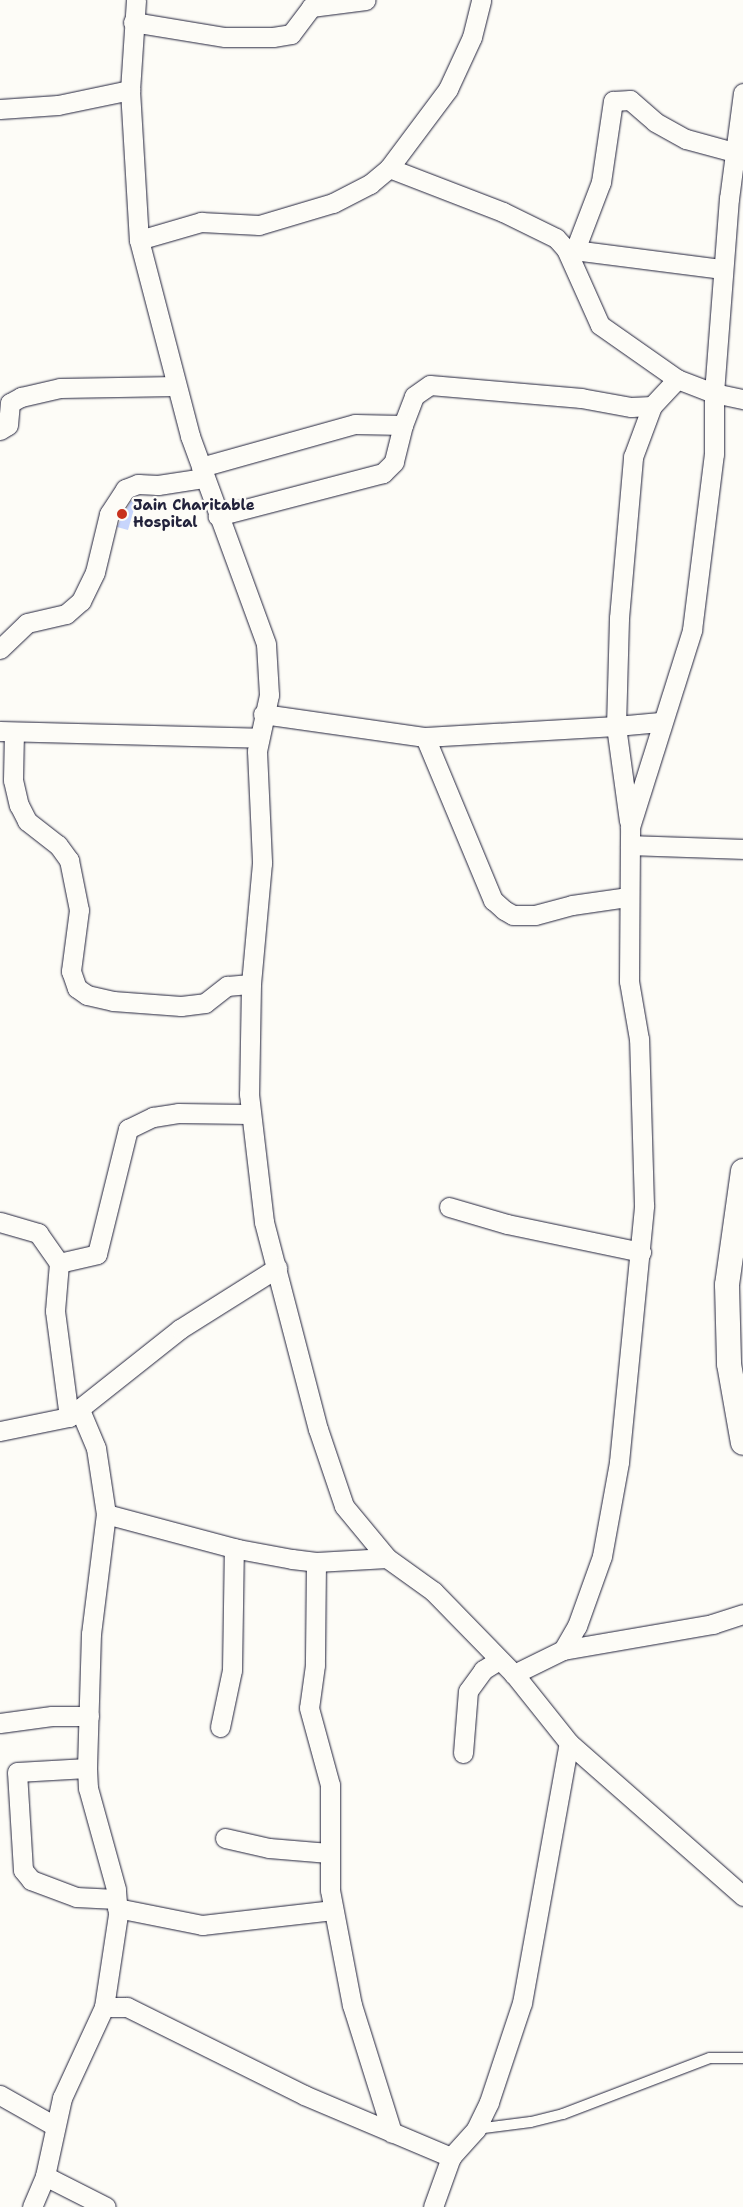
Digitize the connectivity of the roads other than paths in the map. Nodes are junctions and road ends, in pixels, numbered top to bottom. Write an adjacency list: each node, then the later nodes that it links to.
1 (136, 0): 4 (street)
2 (366, 0): 4 (street)
3 (481, 0): 9 (street)
4 (133, 22): 5 (street)
5 (130, 90): 7 (street); 10 (street)
6 (743, 93): 8 (street)
7 (0, 108)
8 (734, 152): 11 (street); 12 (street)
9 (389, 168): 10 (street); 11 (street)
10 (138, 240): 14 (street)
11 (570, 250): 12 (street); 13 (street)
12 (723, 269): 15 (street)
13 (677, 379): 15 (street); 17 (street)
14 (176, 386): 19 (street); 20 (street)
15 (714, 393): 16 (street); 24 (street)
16 (743, 399)
17 (652, 406): 18 (street); 25 (street)
18 (403, 424): 20 (street); 21 (street)
19 (0, 430)
20 (202, 473): 21 (street); 22 (street)
21 (218, 516): 23 (street)
22 (0, 649)
23 (263, 714): 27 (street); 28 (street)
24 (660, 722): 25 (street); 29 (street)
25 (616, 726): 27 (street); 29 (street)
26 (7, 731): 28 (street); 32 (street)
27 (425, 737): 31 (street)
28 (259, 738): 32 (street)
29 (630, 836): 30 (street); 31 (street)
30 (743, 849)
31 (628, 897): 37 (street)
32 (251, 984): 33 (street)
33 (249, 1114): 38 (street); 39 (street)
34 (743, 1171): 42 (street)
35 (449, 1207): 37 (street)
36 (0, 1222): 38 (street)
37 (641, 1252): 48 (street)
38 (59, 1263): 40 (street)
39 (277, 1268): 40 (street); 45 (street)
40 (75, 1413): 41 (street); 43 (street)
41 (0, 1431)
42 (743, 1442)
43 (106, 1514): 44 (street); 51 (street)
44 (234, 1548): 46 (street); 53 (street)
45 (387, 1558): 46 (street); 49 (street)
46 (316, 1562): 58 (street)
47 (743, 1614): 48 (street)
48 (563, 1650): 50 (street)
49 (499, 1660): 50 (street); 55 (street)
50 (514, 1674): 54 (street)
51 (88, 1716): 52 (street); 56 (street)
52 (0, 1723)
53 (220, 1727)
54 (569, 1743): 59 (street); 66 (street)
55 (463, 1753)
56 (87, 1768): 60 (street); 60 (street)
57 (225, 1838): 58 (street)
58 (329, 1853): 61 (street)
59 (743, 1896)
60 (117, 1904): 61 (street); 62 (street)
61 (333, 1910): 67 (street)
62 (104, 2007): 65 (street); 67 (street)
63 (743, 2058): 66 (lane)
64 (0, 2095): 65 (street)
65 (53, 2125): 69 (street)
66 (476, 2129): 68 (street)
67 (392, 2133): 68 (street)
68 (451, 2157): 72 (street)
69 (45, 2176): 70 (street); 71 (street)
70 (32, 2207)
71 (106, 2207)
72 (433, 2207)

